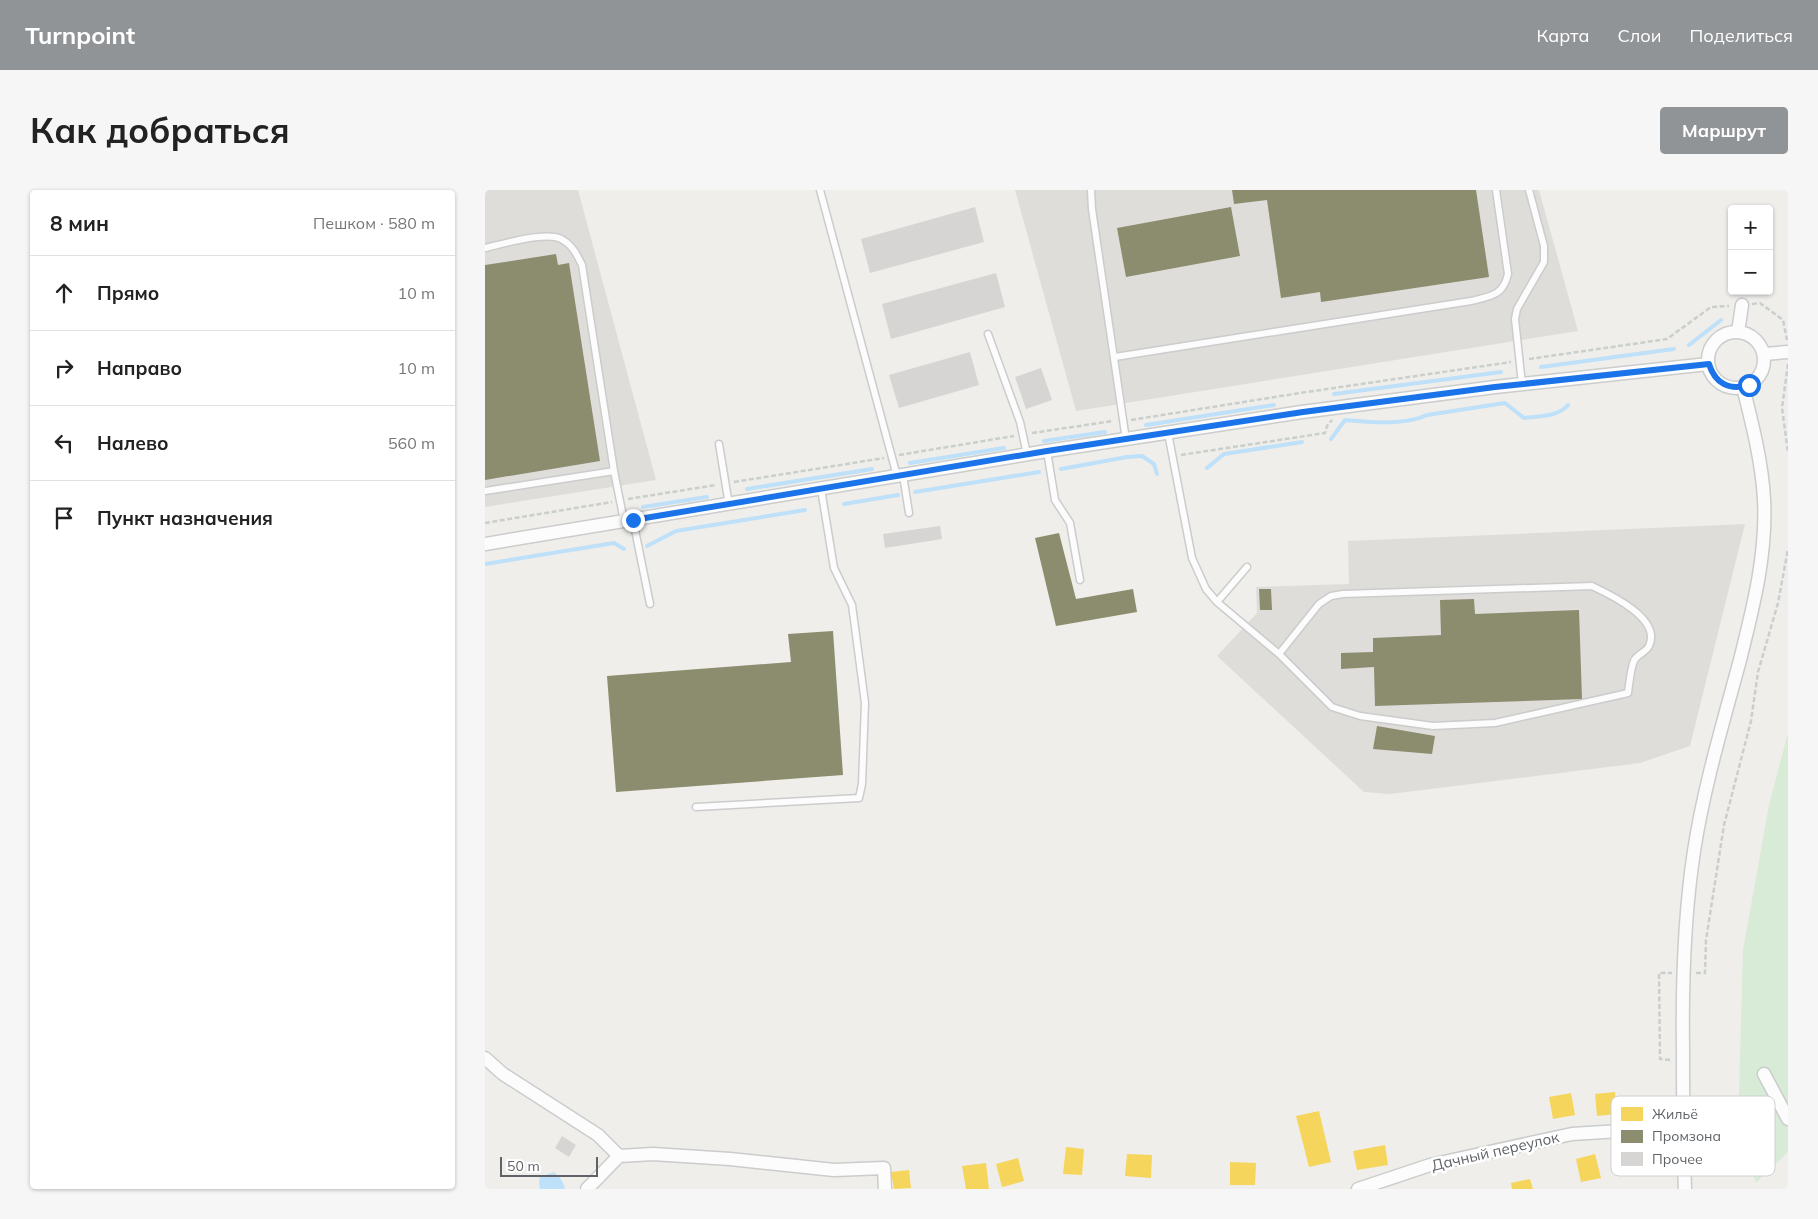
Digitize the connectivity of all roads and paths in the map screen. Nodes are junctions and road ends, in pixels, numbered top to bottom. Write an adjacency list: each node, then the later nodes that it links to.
1 (820, 190): 28 (lane)
2 (1091, 190): 11 (lane)
3 (1496, 190): 11 (lane)
4 (1529, 190): 12 (lane)
5 (485, 248): 30 (lane)
6 (1741, 305): 7 (street); 9 (path); 12 (path)
7 (1738, 332): 10 (street); 14 (street)
8 (988, 334): 22 (lane)
9 (1787, 352): 10 (street)
10 (1764, 354): 16 (street)
11 (1115, 357): 20 (lane)
12 (1520, 360): 15 (lane); 17 (path)
13 (1788, 362): 26 (path)
14 (1709, 364): 15 (street); 16 (street)
15 (1522, 384): 21 (street)
16 (1743, 387): 53 (street)
17 (1307, 392): 18 (path); 20 (path)
18 (1308, 398)
19 (1338, 416): 29 (path)
20 (1123, 422): 22 (path); 23 (lane)
21 (1169, 433): 23 (street); 29 (lane)
22 (1023, 435): 27 (lane); 28 (path)
23 (1126, 440): 25 (street)
24 (719, 444): 32 (lane)
25 (1047, 451): 27 (street); 43 (lane)
26 (1788, 452)
27 (1027, 454): 31 (street)
28 (891, 456): 31 (lane); 32 (path)
29 (1173, 456): 44 (lane)
30 (615, 471): 34 (lane); 35 (lane)
31 (900, 475): 33 (street); 37 (lane)
32 (725, 484): 35 (path); 36 (lane)
33 (821, 489): 36 (street); 47 (lane)
34 (485, 492)
35 (620, 500): 38 (lane); 39 (path)
36 (729, 504): 38 (street)
37 (909, 514)
38 (628, 520): 40 (street); 45 (lane)
39 (485, 523)
40 (485, 544)
41 (1788, 549): 49 (path)
42 (1247, 566): 44 (lane)
43 (1080, 580)
44 (1217, 602): 46 (lane)
45 (651, 604)
46 (1279, 654): 46 (lane)
47 (695, 808)
48 (1676, 973): 51 (path)
49 (1689, 973)
50 (485, 1058): 56 (street)
51 (1674, 1060)
52 (1764, 1074): 54 (street)
53 (1683, 1096)
54 (1788, 1119)
55 (1611, 1132): 60 (street, Дачный переулок)
56 (619, 1156): 58 (street); 59 (street)
57 (1685, 1176): 61 (street)
58 (587, 1189)
59 (885, 1189)
60 (1358, 1189)
61 (1685, 1189)

